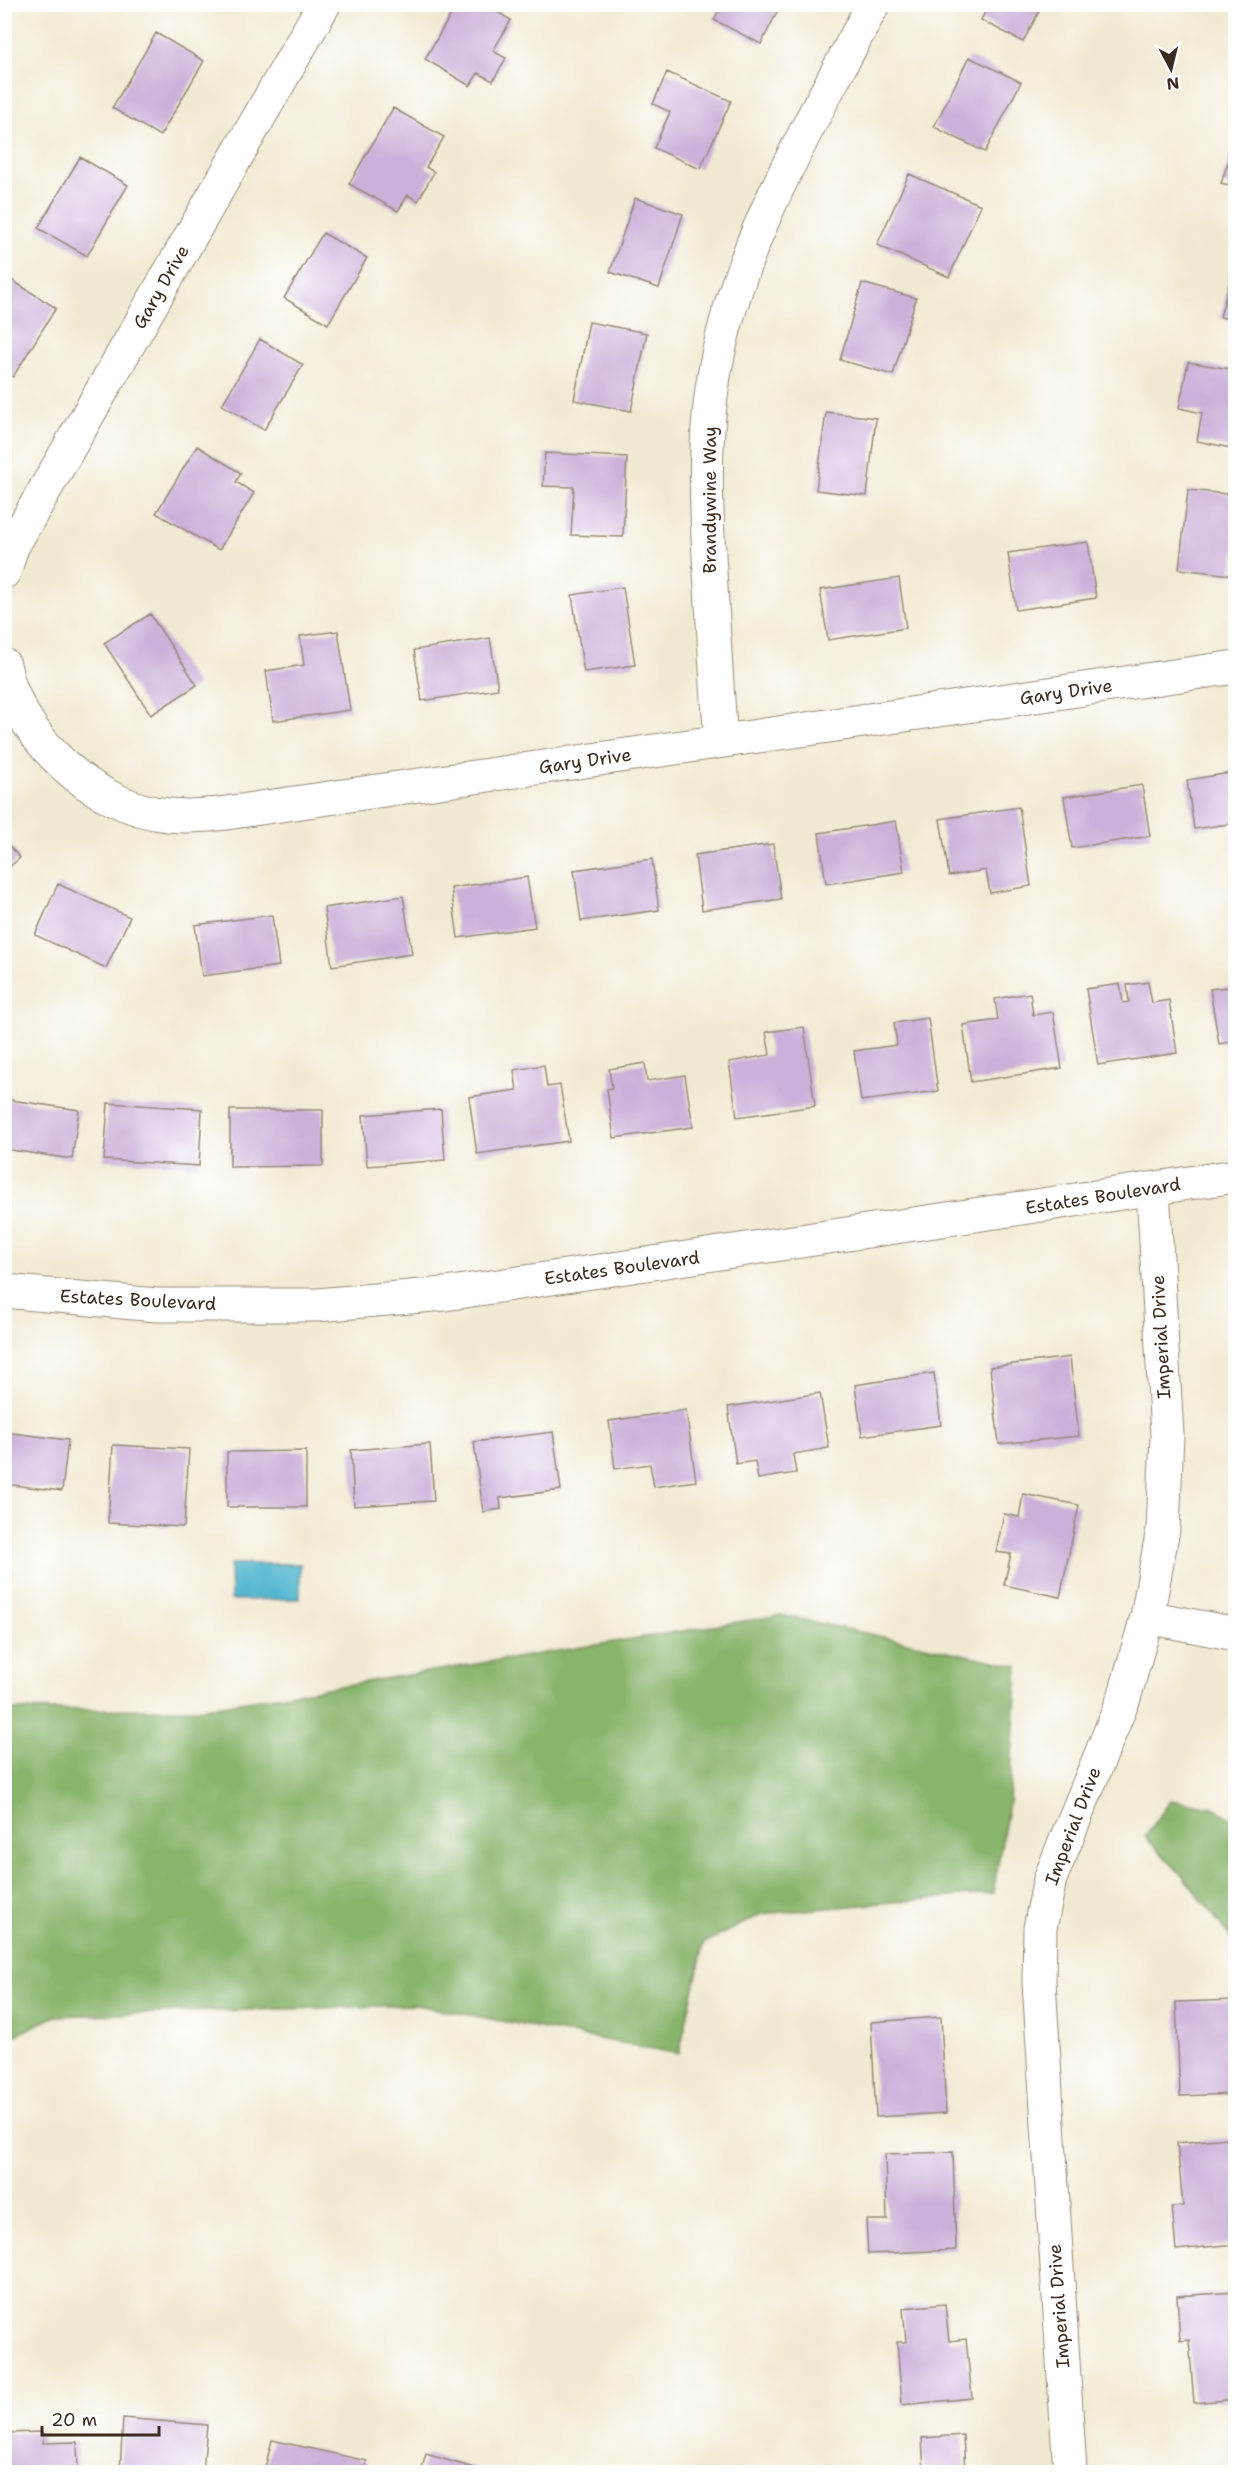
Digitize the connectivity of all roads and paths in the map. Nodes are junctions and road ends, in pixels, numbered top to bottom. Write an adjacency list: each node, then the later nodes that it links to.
1 (324, 4): 3 (street, Gary Drive)
2 (873, 4): 6 (street, Brandywine Way)
3 (4, 572)
4 (4, 666): 6 (street, Gary Drive)
5 (1236, 667): 6 (street, Gary Drive)
6 (721, 741)
7 (1236, 1176): 8 (street, Estates Boulevard)
8 (1152, 1189): 9 (street, Estates Boulevard); 10 (street, Imperial Drive)
9 (4, 1291)
10 (1147, 1617): 11 (street); 12 (street, Imperial Drive)
11 (1236, 1634)
12 (1070, 2472)

